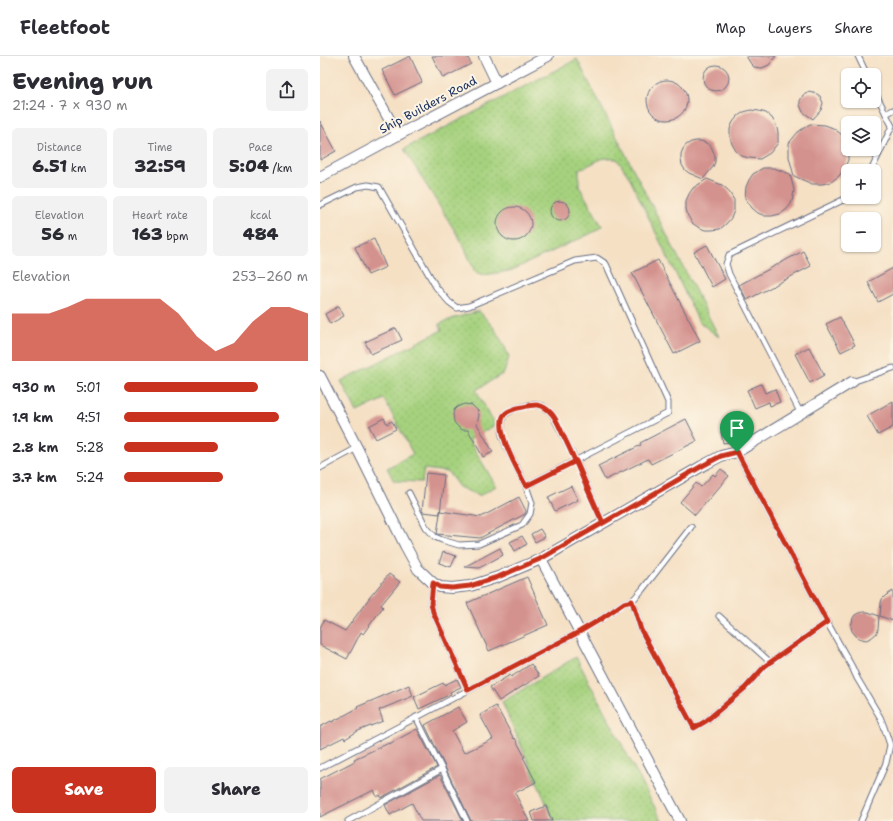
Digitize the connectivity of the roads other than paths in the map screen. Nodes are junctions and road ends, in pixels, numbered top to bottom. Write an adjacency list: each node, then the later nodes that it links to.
1 (354, 56): 10 (street)
2 (484, 56): 6 (street)
3 (548, 56): 6 (street, Ship Builders Road)
4 (858, 56): 5 (lane)
5 (864, 68)
6 (497, 83): 10 (street, Ship Builders Road)
7 (881, 104): 9 (lane)
8 (893, 110): 9 (lane)
9 (886, 114): 11 (lane)
10 (398, 135): 12 (street, Ship Builders Road)
11 (874, 164)
12 (320, 177)
13 (841, 201): 18 (lane)
14 (320, 205): 21 (lane)
15 (893, 368): 17 (lane)
16 (320, 376): 19 (street)
17 (852, 382): 18 (street)
18 (801, 414): 20 (street)
19 (357, 448): 22 (lane); 28 (street)
20 (737, 452): 25 (street); 31 (lane)
21 (576, 461): 23 (lane); 23 (lane); 25 (lane)
22 (320, 468)
23 (526, 486): 24 (lane)
24 (410, 493)
25 (603, 523): 27 (street)
26 (691, 527): 29 (lane)
27 (540, 559): 28 (street); 32 (street)
28 (433, 583): 34 (lane)
29 (632, 601): 32 (lane); 33 (lane)
30 (719, 616): 33 (lane)
31 (827, 622): 33 (lane); 41 (lane)
32 (579, 632): 34 (lane); 40 (street)
33 (770, 662)
34 (468, 690): 35 (lane)
35 (416, 717): 36 (lane); 37 (lane)
36 (320, 768)
37 (442, 769): 38 (lane); 39 (lane)
38 (348, 821)
39 (467, 821)
40 (680, 821)
41 (861, 821)

